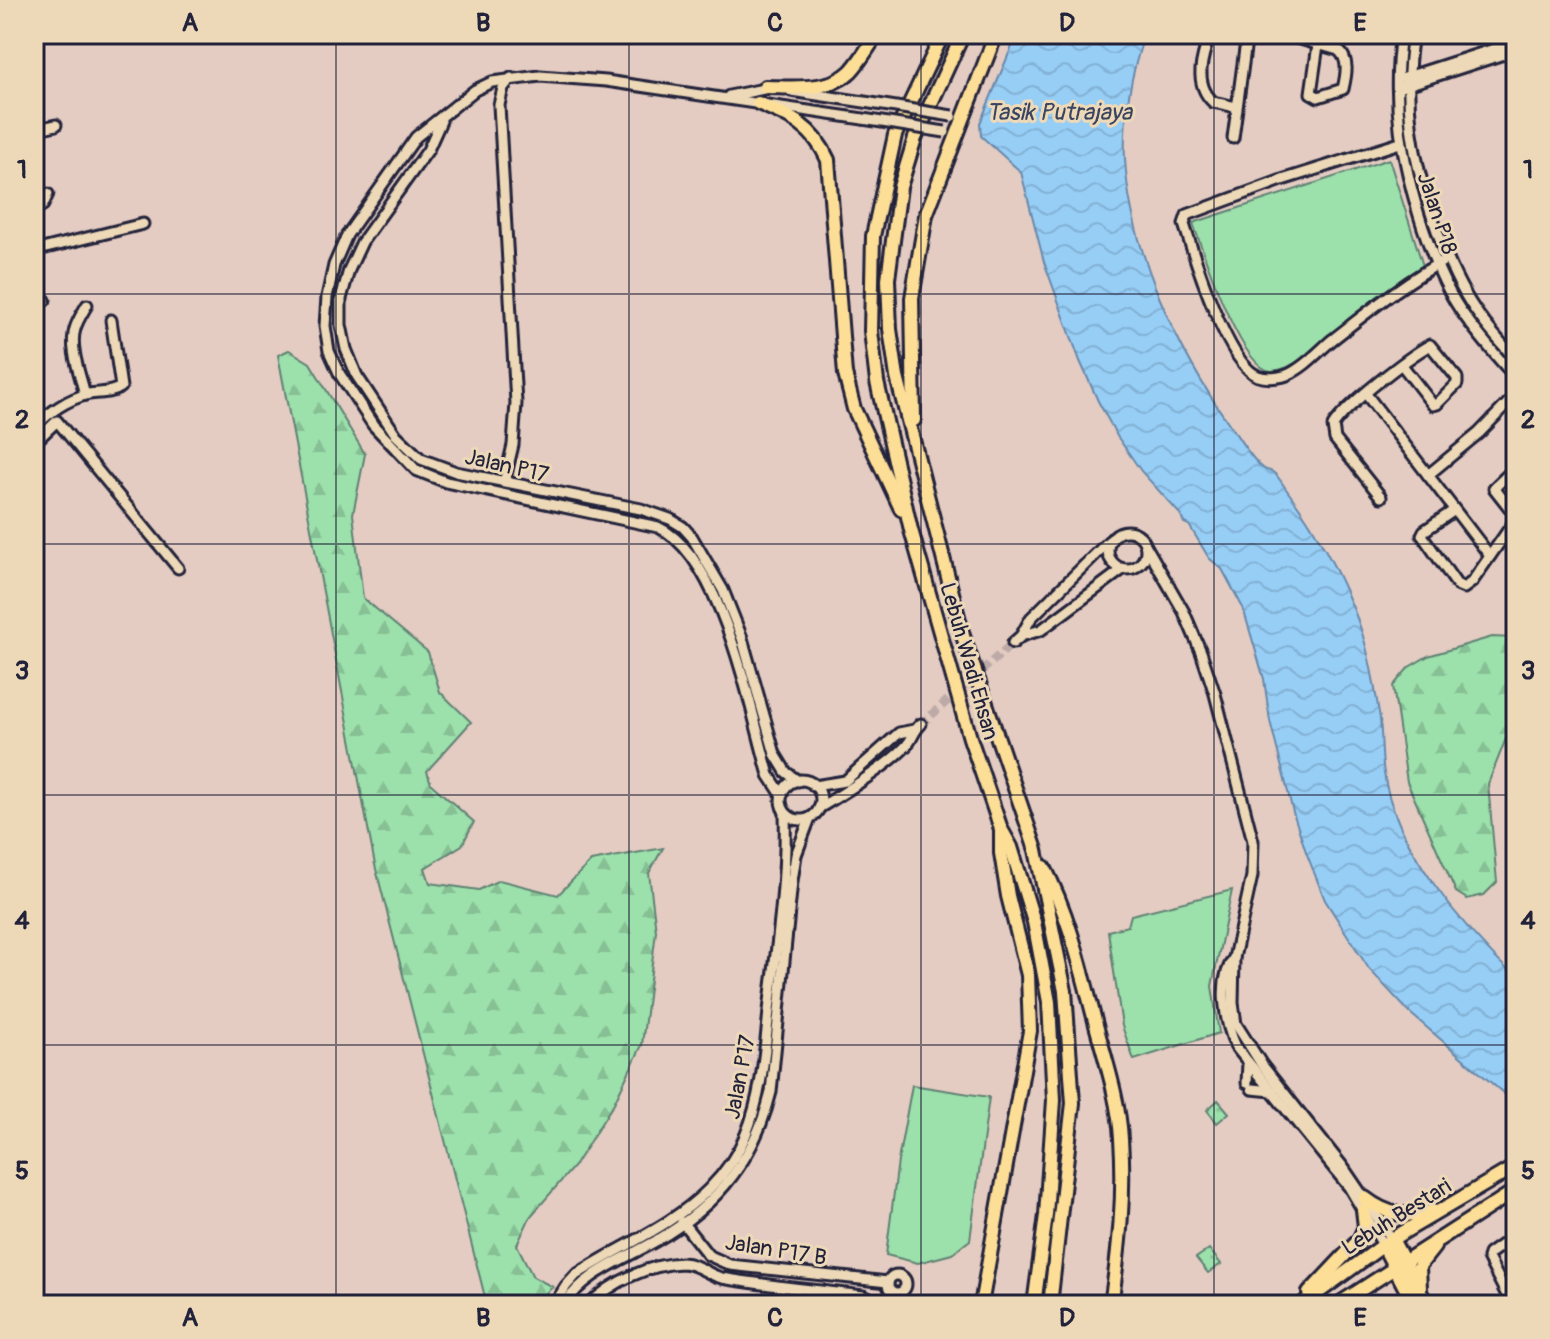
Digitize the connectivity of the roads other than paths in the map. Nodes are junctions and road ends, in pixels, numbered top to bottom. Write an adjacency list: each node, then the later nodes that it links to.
1 (877, 34): 15 (main road)
2 (943, 34): 57 (main road, Lebuh Wadi Ehsan)
3 (963, 34): 48 (main road, Lebuh Wadi Ehsan)
4 (996, 34): 21 (main road)
5 (1210, 34): 20 (street)
6 (1247, 34): 20 (street)
7 (1284, 34): 11 (street)
8 (1401, 34): 14 (street, Jalan P18)
9 (1413, 34): 14 (street, Jalan P18)
10 (1516, 42): 14 (street)
11 (1318, 45): 11 (street)
12 (1516, 50): 14 (street)
13 (511, 78): 16 (street, Jalan P17); 17 (street, Jalan P17); 19 (street)
14 (1402, 83): 27 (street, Jalan P18); 34 (street, Jalan P18)
15 (765, 87): 17 (street, Jalan P17); 21 (street, Jalan P17, bridge)
16 (475, 90): 19 (street); 22 (street, Jalan P17)
17 (722, 97): 18 (street, Jalan P17)
18 (758, 103): 25 (street, Jalan P17, bridge); 57 (main road)
19 (499, 105): 53 (street)
20 (1236, 107): 26 (street)
21 (964, 117): 25 (main road)
22 (442, 118): 30 (street, Jalan P17); 32 (street, Jalan P17)
23 (56, 125): 24 (street)
24 (34, 130)
25 (957, 134): 48 (main road)
26 (1233, 138)
27 (1400, 143): 35 (street, Jalan P18); 35 (street)
28 (48, 194): 29 (street)
29 (34, 210)
30 (357, 221): 32 (street); 51 (street, Jalan P17)
31 (143, 224): 33 (street)
32 (373, 228): 49 (street, Jalan P17)
33 (34, 251)
34 (1447, 259): 35 (street); 40 (street, Jalan P18)
35 (1436, 265): 42 (street, Jalan P18)
36 (45, 300): 37 (street)
37 (34, 304)
38 (87, 305): 44 (street)
39 (111, 320): 44 (street)
40 (1516, 360)
41 (1402, 365): 41 (street); 43 (street)
42 (1516, 378)
43 (1366, 394): 52 (street); 54 (street)
44 (85, 395): 46 (street)
45 (1516, 395): 52 (street)
46 (34, 427)
47 (34, 443): 61 (street)
48 (916, 457): 71 (main road, Lebuh Wadi Ehsan)
49 (421, 459): 51 (street); 53 (street, Jalan P17)
50 (1516, 467): 56 (street)
51 (416, 470): 66 (street, Jalan P17)
52 (1428, 475): 55 (street)
53 (504, 483): 64 (street, Jalan P17)
54 (1381, 497)
55 (1453, 511): 60 (street); 60 (street)
56 (1516, 518): 60 (street)
57 (911, 530): 70 (main road, Lebuh Wadi Ehsan)
58 (1109, 541): 59 (street); 62 (street); 62 (street)
59 (1146, 546): 62 (street); 63 (street)
60 (1490, 556)
61 (178, 568)
62 (1129, 568): 63 (street)
63 (1158, 569): 72 (street)
64 (798, 781): 65 (street); 66 (street)
65 (814, 786): 67 (street); 67 (street)
66 (782, 795): 68 (street)
67 (819, 808): 69 (street)
68 (785, 813): 69 (street); 81 (street, Jalan P17)
69 (810, 818): 81 (street, Jalan P17)
70 (1001, 829): 93 (main road); 94 (main road, Lebuh Wadi Ehsan)
71 (1036, 850): 84 (main road); 95 (main road, Lebuh Wadi Ehsan)
72 (1234, 958): 73 (street); 74 (street)
73 (1248, 1063): 74 (street); 75 (street)
74 (1263, 1074): 75 (street); 78 (street)
75 (1272, 1091): 78 (street)
76 (1514, 1167): 79 (main road, Lebuh Bestari)
77 (1514, 1191): 80 (main road, Lebuh Bestari)
78 (1364, 1204): 79 (main road); 83 (street); 98 (main road)
79 (1448, 1206): 83 (main road, Lebuh Bestari)
80 (1472, 1219): 85 (main road, Lebuh Bestari); 88 (main road)
81 (680, 1220): 86 (street, Jalan P17 B); 89 (street, Jalan P17); 90 (street, Jalan P17)
82 (1516, 1235): 102 (street)
83 (1387, 1242): 85 (main road); 98 (main road, Lebuh Bestari)
84 (1118, 1256): 96 (main road); 97 (main road)
85 (1400, 1264): 88 (main road); 99 (main road, Lebuh Bestari); 100 (main road)
86 (786, 1271): 87 (street); 92 (street, Jalan P17 B)
87 (783, 1286): 91 (street); 92 (street)
88 (1420, 1289): 101 (main road)
89 (554, 1305)
90 (564, 1305)
91 (589, 1305)
92 (885, 1305)
93 (979, 1305)
94 (1034, 1305)
95 (1050, 1305)
96 (1111, 1305)
97 (1120, 1305)
98 (1301, 1305)
99 (1337, 1305)
100 (1414, 1305)
101 (1427, 1305)
102 (1512, 1305)

